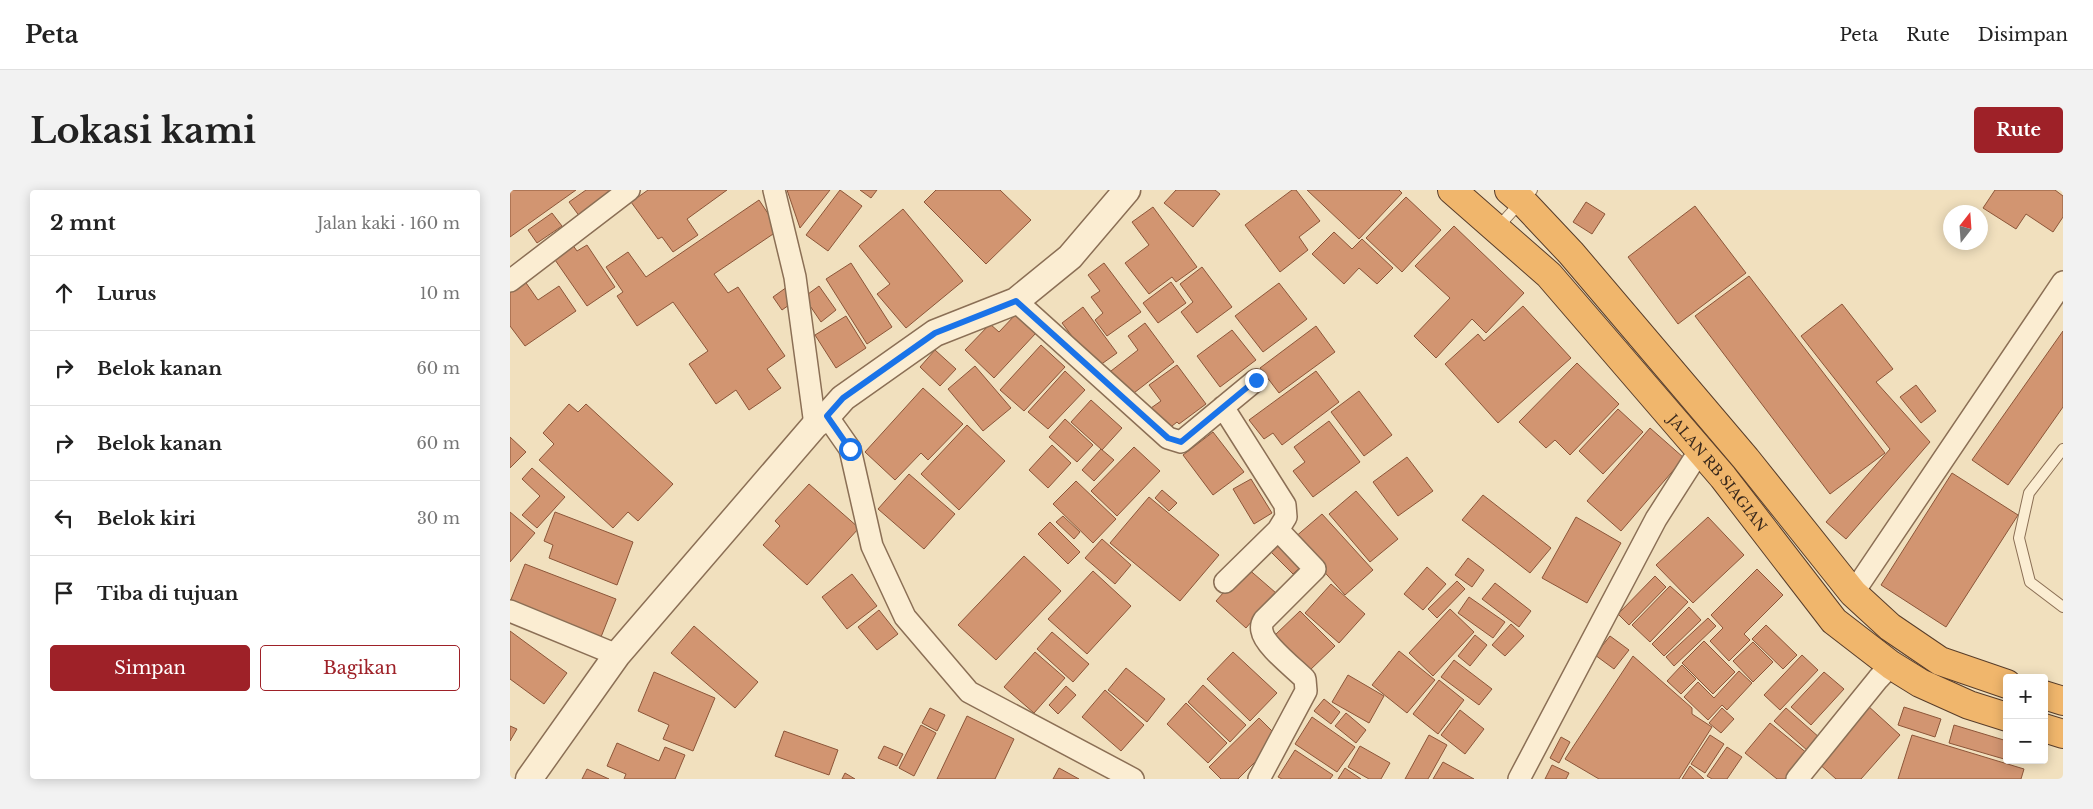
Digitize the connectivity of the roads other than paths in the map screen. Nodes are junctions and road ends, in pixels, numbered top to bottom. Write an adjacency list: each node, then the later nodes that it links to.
1 (629, 190): 7 (street)
2 (774, 190): 12 (street)
3 (1127, 190): 9 (street)
4 (1452, 190): 6 (highway, JALAN RB SIAGIAN)
5 (1521, 194): 6 (lane); 17 (highway)
6 (1496, 229): 14 (highway, JALAN RB SIAGIAN)
7 (510, 281)
8 (2063, 282): 17 (street)
9 (1016, 301): 11 (street); 12 (street)
10 (1256, 380): 11 (street)
11 (1223, 407): 15 (street)
12 (821, 421): 20 (street); 29 (street)
13 (2063, 449): 18 (lane)
14 (1700, 450): 21 (highway, JALAN RB SIAGIAN); 31 (street)
15 (1278, 530): 16 (street); 30 (street)
16 (1225, 582)
17 (1853, 593): 22 (highway)
18 (2063, 607)
19 (510, 611): 20 (street)
20 (617, 655): 28 (street)
21 (1891, 665): 25 (highway, JALAN RB SIAGIAN); 32 (street)
22 (2003, 683)
23 (2048, 696): 24 (highway)
24 (2063, 701)
25 (2003, 716)
26 (2048, 729): 27 (highway)
27 (2063, 734)
28 (529, 779)
29 (1133, 779)
30 (1259, 779)
31 (1519, 779)
32 (1797, 779)

